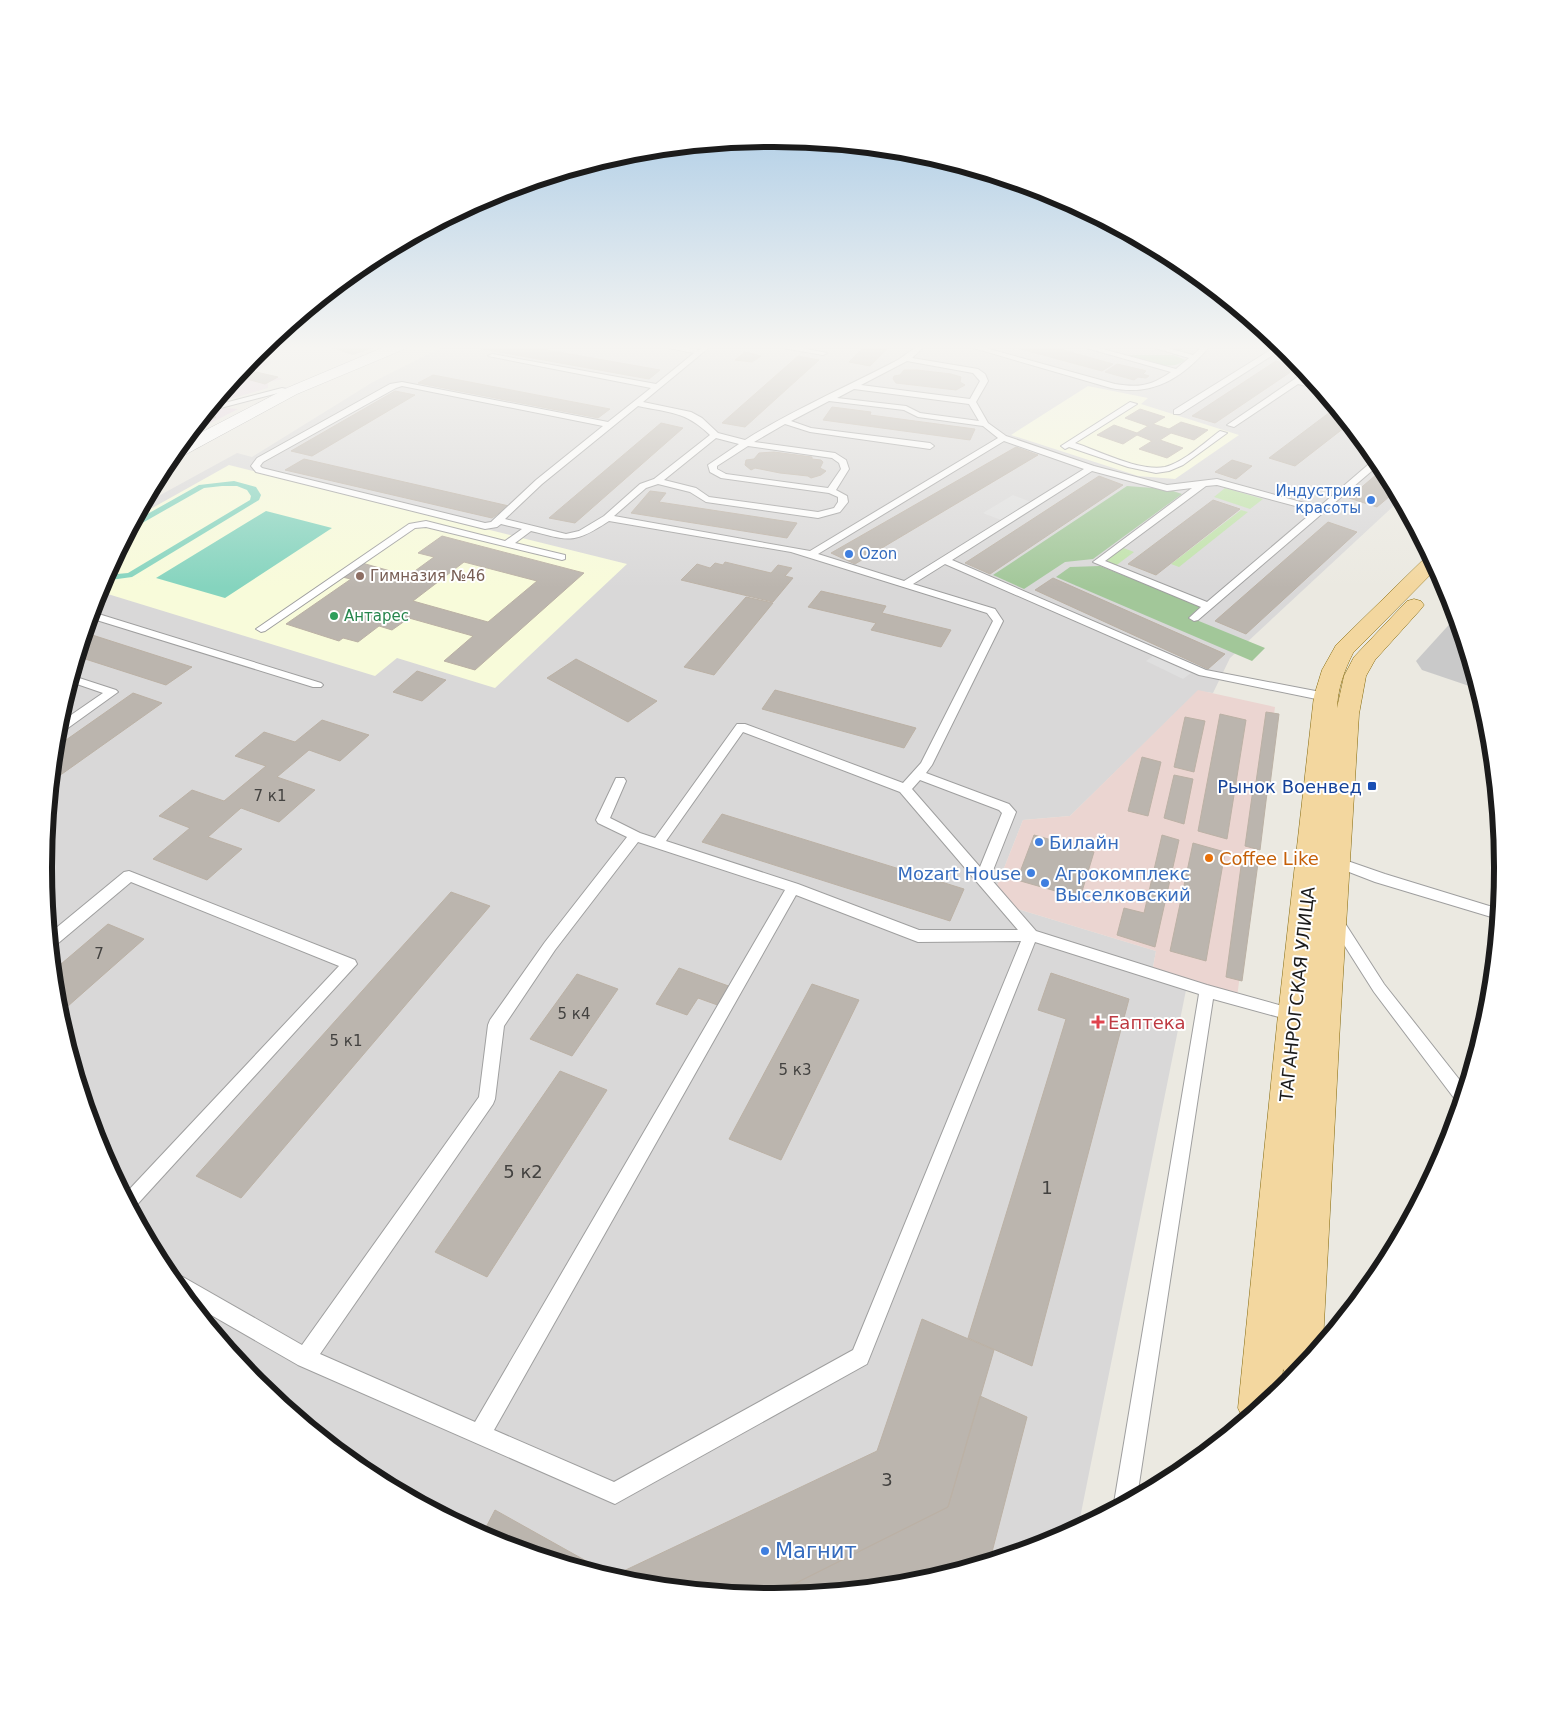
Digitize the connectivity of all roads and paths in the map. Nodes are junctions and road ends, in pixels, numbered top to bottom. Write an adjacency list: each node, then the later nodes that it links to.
1 (226, 426): 14 (street)
2 (321, 426): 24 (lane)
3 (608, 426): 24 (lane)
4 (705, 426): 10 (lane)
5 (775, 426): 12 (lane)
6 (798, 426): 15 (lane)
7 (988, 426): 11 (lane)
8 (1098, 426): 13 (lane)
9 (1222, 433): 13 (lane)
10 (715, 436): 12 (lane); 19 (lane)
11 (1004, 438): 16 (lane); 27 (lane)
12 (745, 443): 21 (lane); 21 (lane)
13 (1069, 444): 16 (lane)
14 (189, 445)
15 (930, 446)
16 (1051, 454): 18 (lane)
17 (1372, 466): 22 (lane)
18 (1091, 468): 20 (lane); 29 (lane)
19 (657, 481): 21 (lane); 23 (lane)
20 (1204, 483): 22 (lane); 33 (lane)
21 (831, 491)
22 (1320, 510): 33 (lane)
23 (607, 518): 25 (lane); 27 (lane)
24 (501, 521): 25 (lane)
25 (529, 528): 26 (lane)
26 (507, 544): 28 (lane); 36 (lane)
27 (811, 554): 32 (lane)
28 (562, 557)
29 (945, 560): 32 (lane); 39 (lane)
30 (1428, 566): 39 (main road, ТАГАНРОГСКАЯ УЛИЦА)
31 (1436, 583): 39 (main road, ТАГАНРОГСКАЯ УЛИЦА)
32 (905, 585): 41 (lane)
33 (1208, 606): 35 (lane)
34 (98, 617): 38 (lane)
35 (1194, 618)
36 (261, 629)
37 (77, 681): 40 (lane)
38 (317, 685)
39 (1337, 699): 46 (main road, ТАГАНРОГСКАЯ УЛИЦА); 54 (main road, ТАГАНРОГСКАЯ УЛИЦА)
40 (67, 723)
41 (918, 774): 43 (lane); 47 (lane)
42 (620, 781): 44 (lane)
43 (905, 788): 45 (lane); 47 (lane)
44 (635, 836): 45 (lane); 59 (lane)
45 (657, 844): 48 (lane)
46 (1336, 862): 49 (lane); 50 (main road, ТАГАНРОГСКАЯ УЛИЦА)
47 (983, 878): 51 (lane)
48 (792, 888): 51 (lane); 61 (lane)
49 (1493, 912)
50 (1333, 916): 54 (main road, ТАГАНРОГСКАЯ УЛИЦА); 55 (lane)
51 (1031, 935): 53 (lane); 61 (lane)
52 (56, 937): 56 (lane)
53 (1207, 991): 54 (lane); 62 (lane)
54 (1309, 1020): 58 (main road, ТАГАНРОГСКАЯ УЛИЦА); 60 (main road, ТАГАНРОГСКАЯ УЛИЦА)
55 (1458, 1091)
56 (133, 1198)
57 (192, 1293): 59 (lane)
58 (1302, 1357)
59 (305, 1358): 61 (lane)
60 (1260, 1399)
61 (480, 1434)
62 (1126, 1496)

